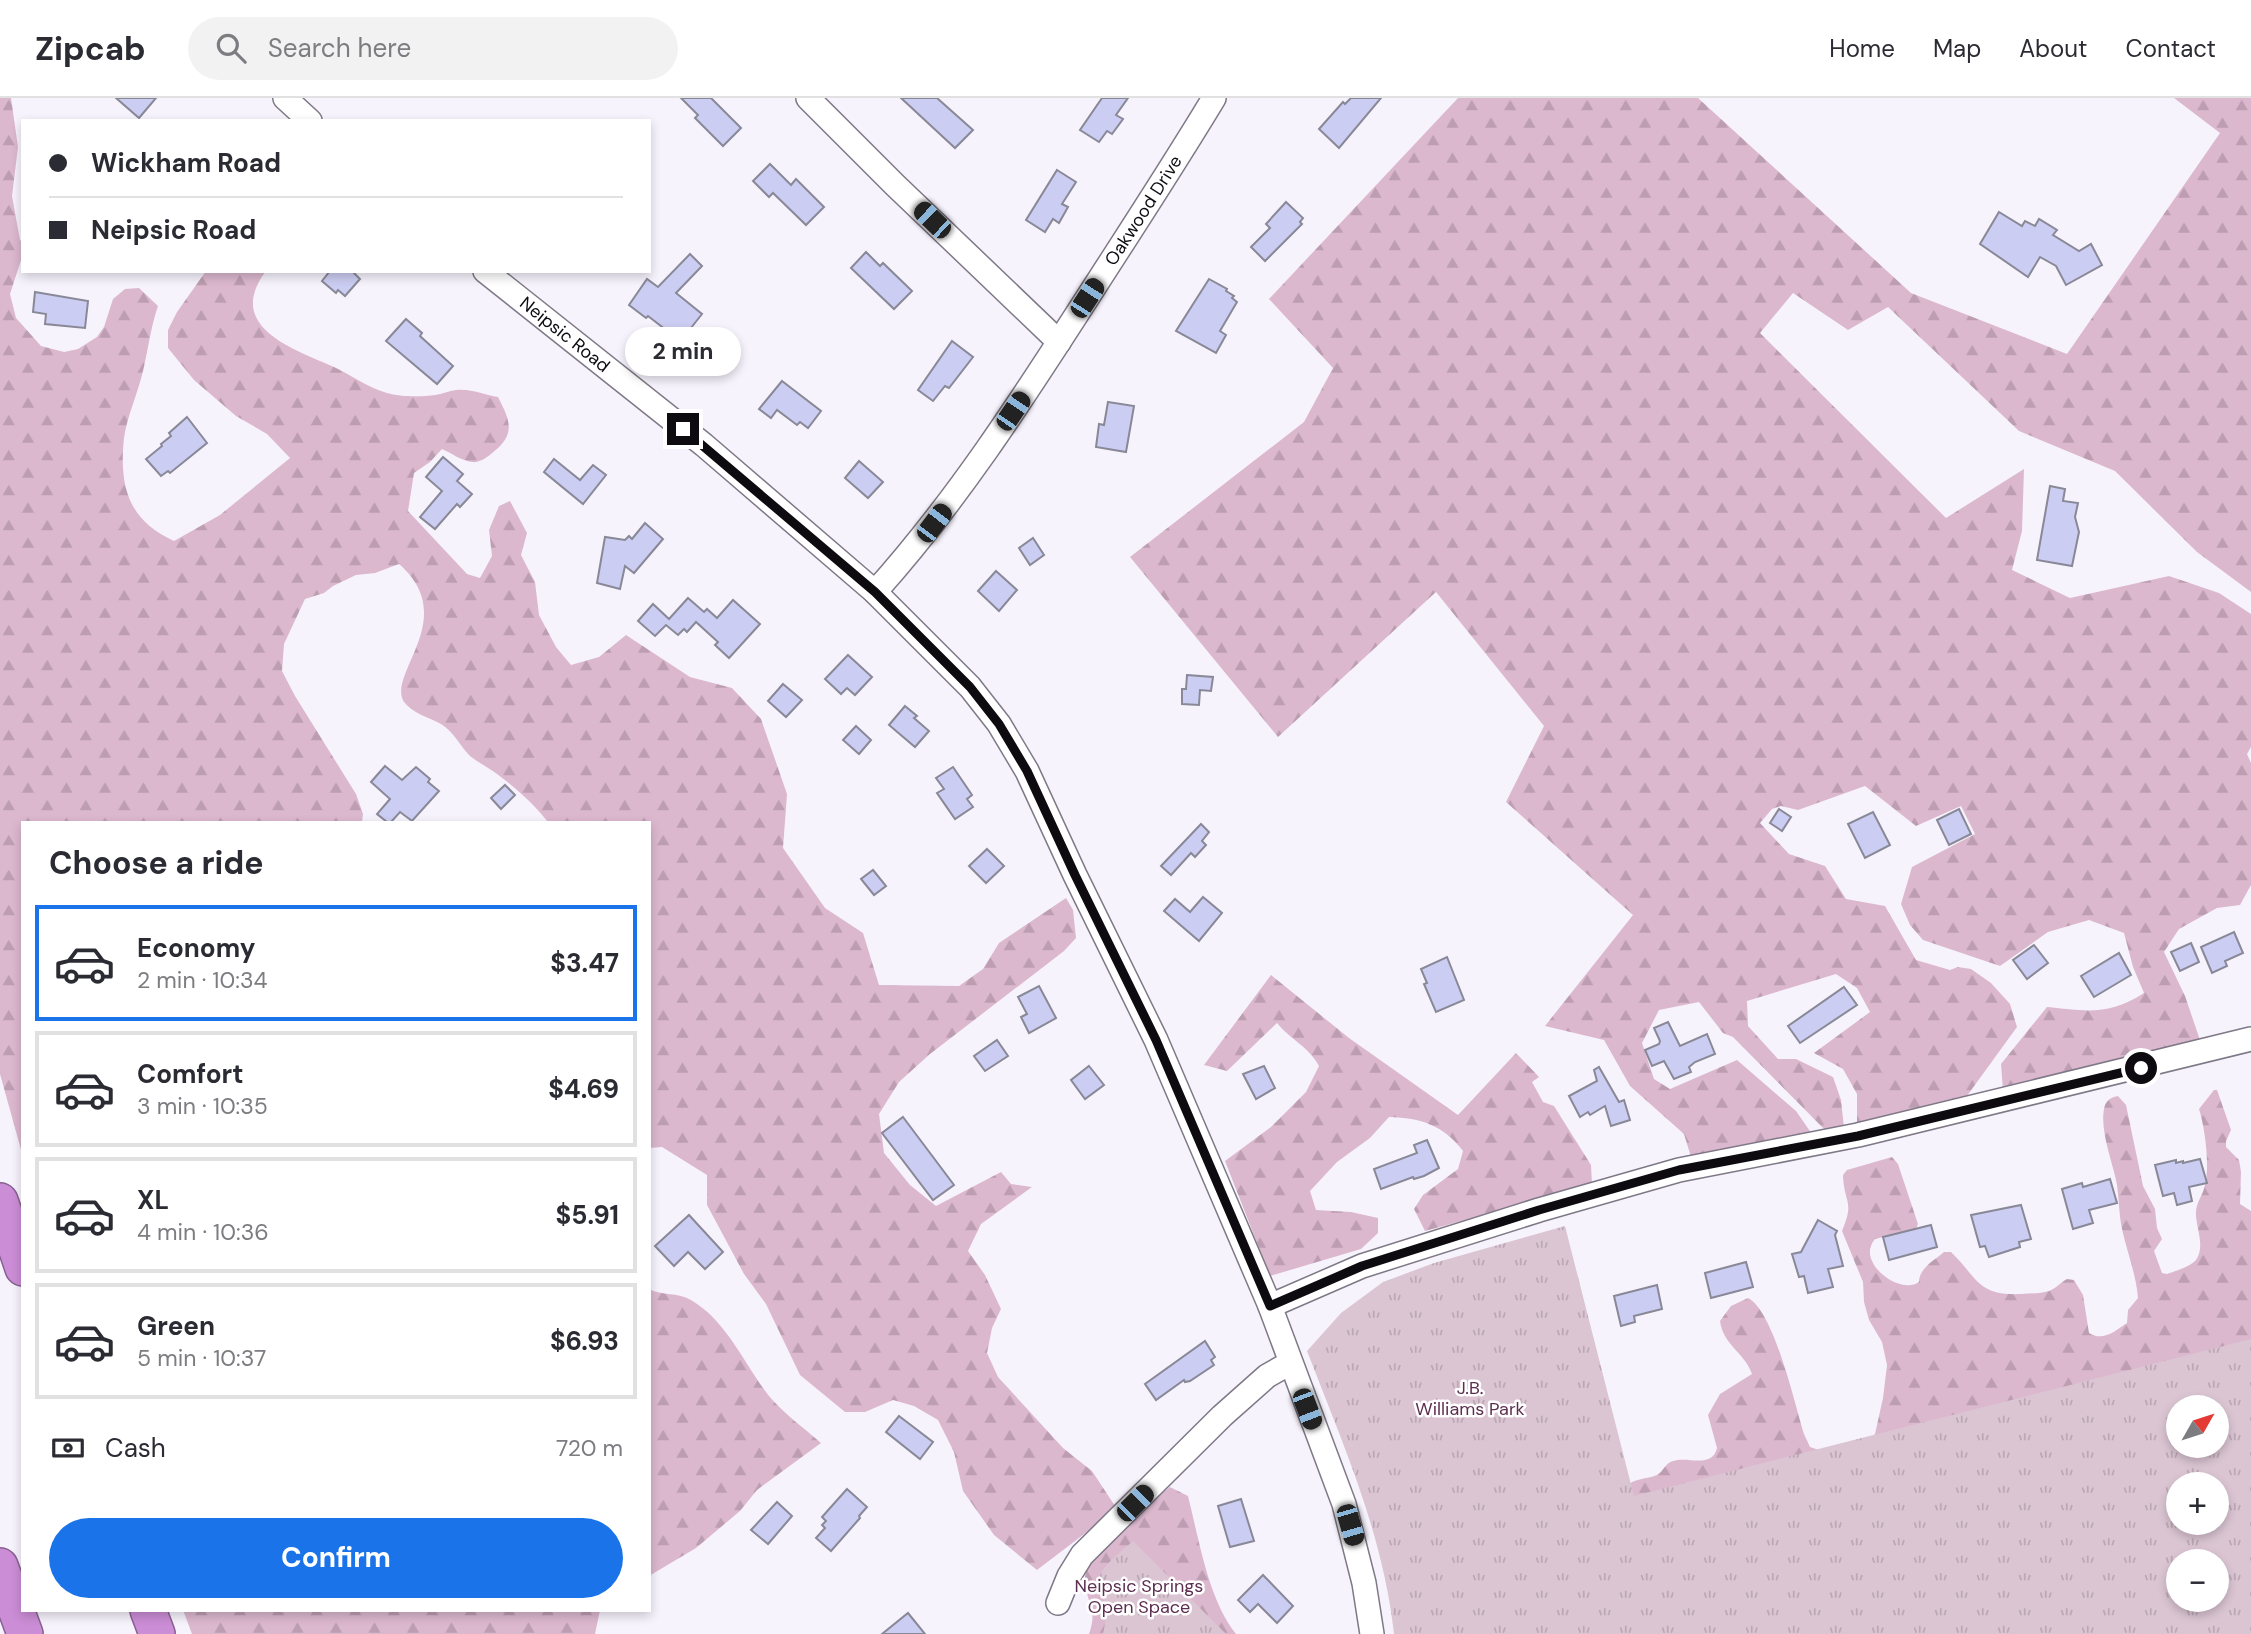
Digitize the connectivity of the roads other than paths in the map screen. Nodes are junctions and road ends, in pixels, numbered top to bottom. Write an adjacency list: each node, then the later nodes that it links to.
1 (285, 98): 4 (street)
2 (808, 98): 6 (street)
3 (1214, 98): 6 (street, Oakwood Drive)
4 (308, 119)
5 (488, 273): 7 (street, Neipsic Road)
6 (1059, 342): 7 (street, Oakwood Drive)
7 (875, 592): 11 (street, Neipsic Road)
8 (2251, 1039): 11 (street)
9 (0, 1200): 10 (highway)
10 (21, 1262)
11 (1270, 1306): 12 (street, Neipsic Road)
12 (1290, 1363): 14 (street); 18 (street, Neipsic Road)
13 (0, 1566): 16 (highway)
14 (1058, 1603)
15 (149, 1612): 17 (highway)
16 (25, 1634)
17 (157, 1634)
18 (1372, 1634)

